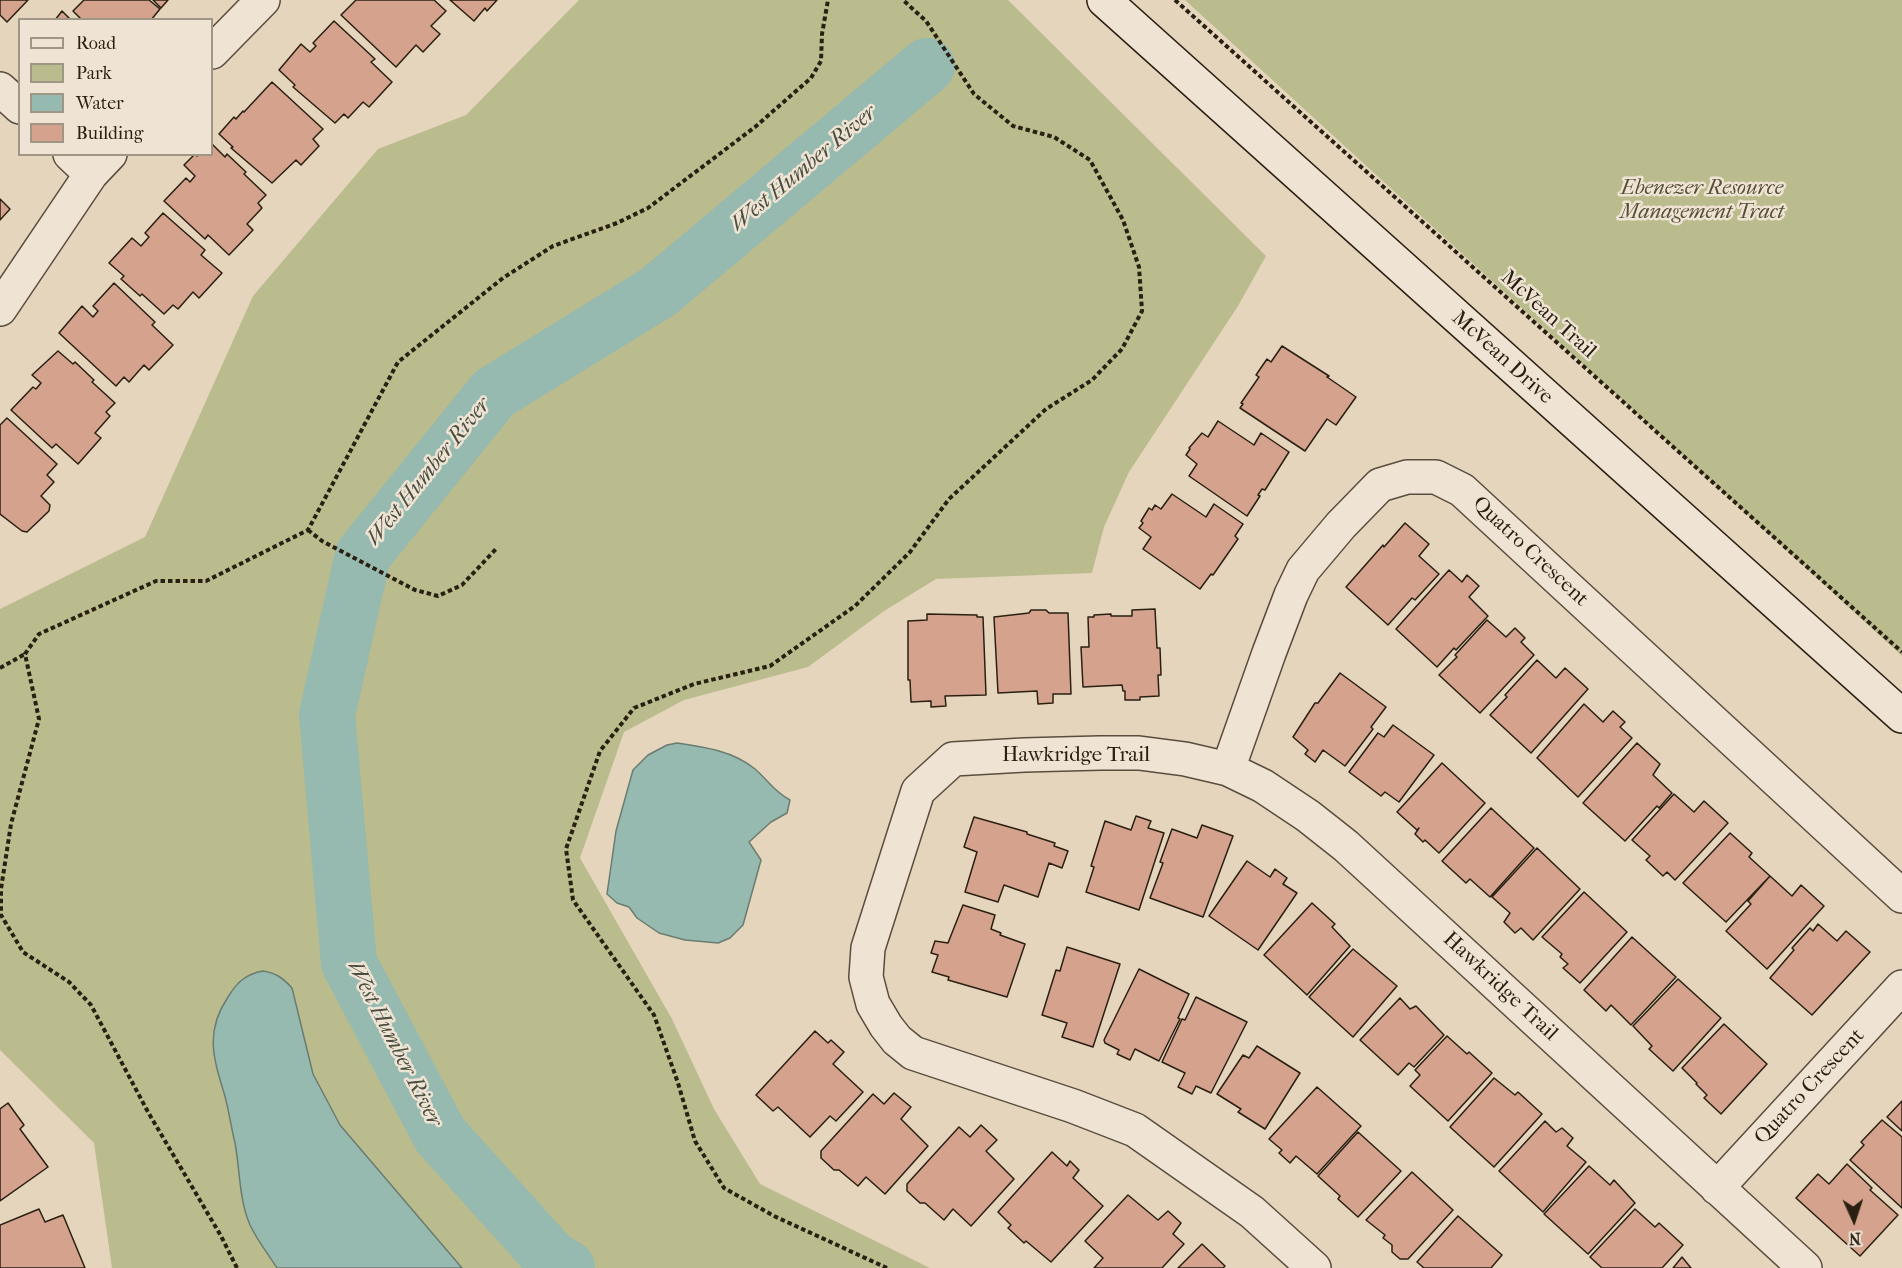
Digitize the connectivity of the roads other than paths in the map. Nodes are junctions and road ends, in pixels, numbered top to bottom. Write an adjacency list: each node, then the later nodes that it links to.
1 (263, 0): 3 (street)
2 (1104, 0): 8 (street, McVean Drive)
3 (213, 51)
4 (0, 89): 5 (street)
5 (18, 105)
6 (90, 161): 7 (street)
7 (0, 309)
8 (1902, 716)
9 (1228, 769): 10 (street, Quatro Crescent); 12 (street, Hawkridge Trail); 13 (street, Hawkridge Trail)
10 (1902, 896)
11 (1902, 987): 12 (street, Quatro Crescent)
12 (1718, 1188): 14 (street, Hawkridge Trail)
13 (1314, 1268)
14 (1805, 1268)

